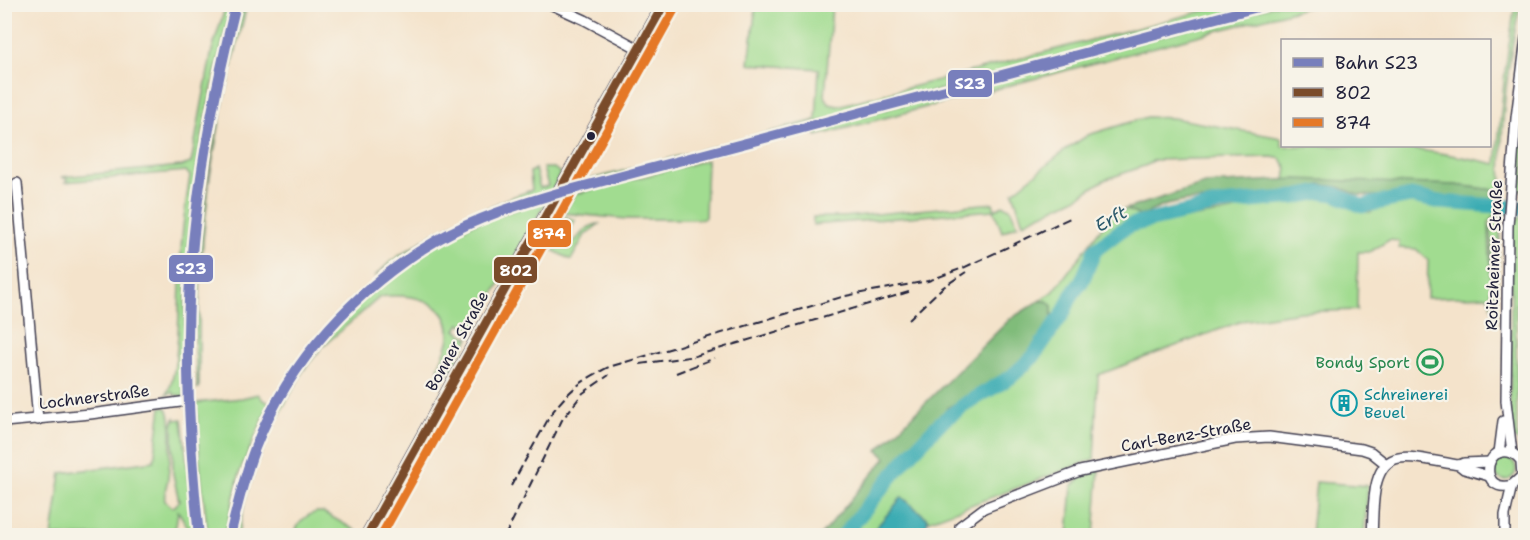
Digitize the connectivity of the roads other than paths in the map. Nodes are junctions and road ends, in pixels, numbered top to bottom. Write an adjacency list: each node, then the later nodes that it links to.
1 (550, 4): 4 (street)
2 (664, 4): 4 (main road, Bonner Straße)
3 (1526, 38): 5 (street, Roitzheimer Straße)
4 (639, 49): 26 (main road, Bonner Straße)
5 (1523, 64): 6 (street, Roitzheimer Straße)
6 (1523, 80): 8 (street, Roitzheimer Straße)
7 (1526, 101): 8 (street)
8 (1516, 118): 11 (street, Roitzheimer Straße)
9 (17, 183): 12 (street)
10 (188, 401): 12 (street, Lochnerstraße)
11 (1506, 401): 14 (street, Roitzheimer Straße); 15 (street, Roitzheimer Straße)
12 (38, 420): 13 (street, Lochnerstraße)
13 (4, 422)
14 (1499, 453): 15 (street); 16 (street)
15 (1512, 453): 18 (street)
16 (1490, 462): 19 (street); 20 (street)
17 (1386, 464): 19 (street); 25 (street, Carl-Benz-Straße); 27 (street)
18 (1523, 464): 21 (street)
19 (1459, 465): 20 (street)
20 (1489, 476): 22 (street)
21 (1523, 476): 23 (street)
22 (1497, 485): 23 (street); 24 (street)
23 (1512, 485): 24 (street)
24 (1506, 515): 28 (street)
25 (960, 526)
26 (367, 536)
27 (1372, 536)
28 (1505, 536)

